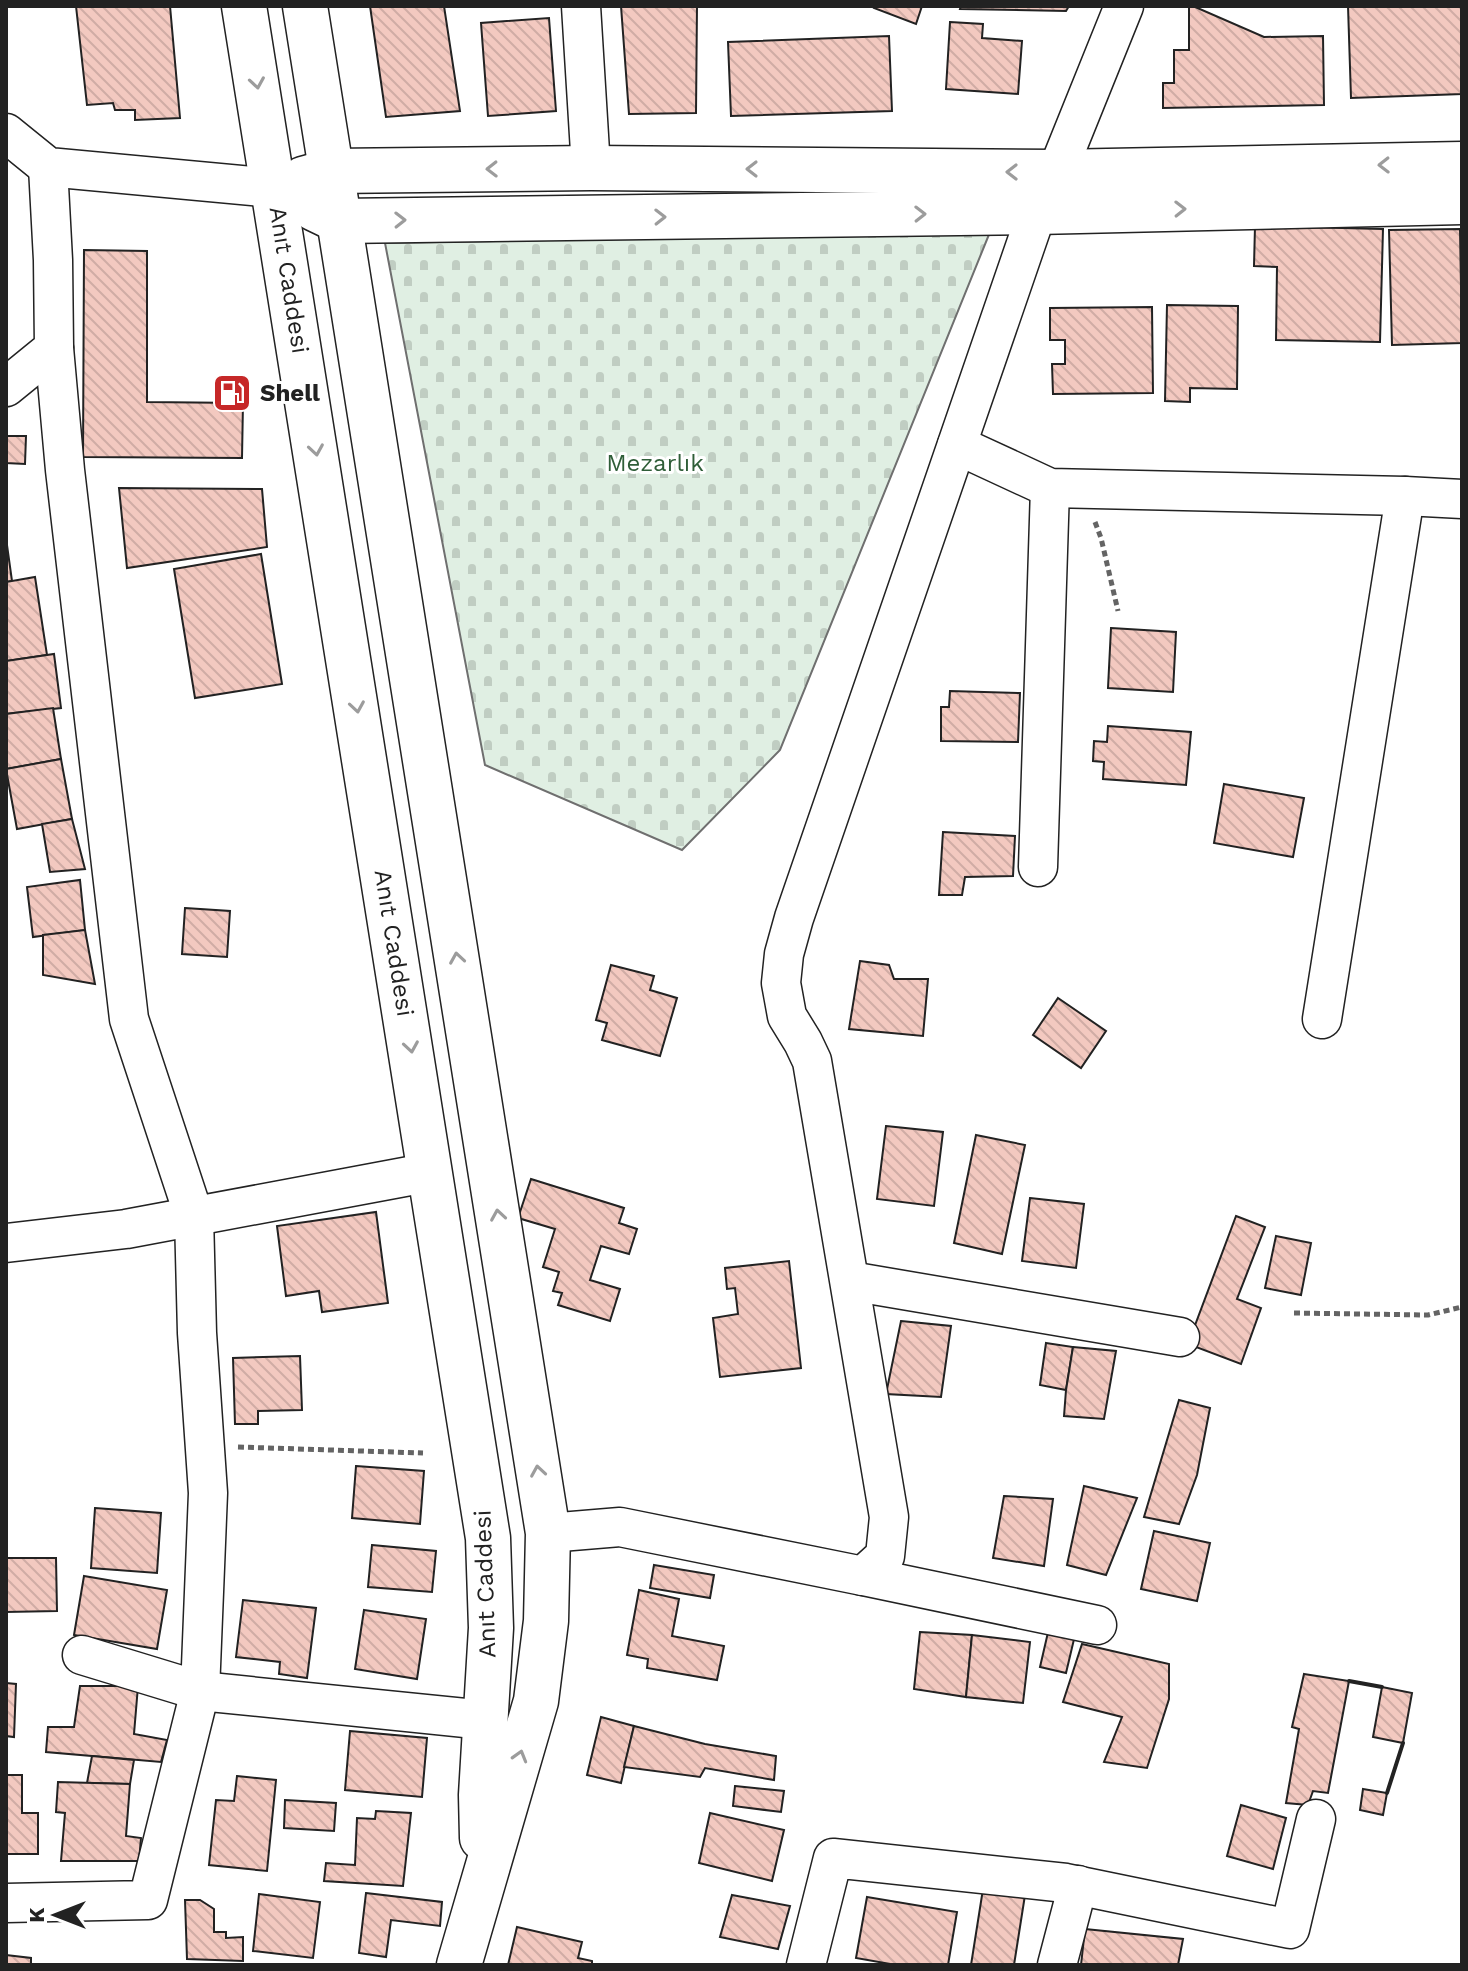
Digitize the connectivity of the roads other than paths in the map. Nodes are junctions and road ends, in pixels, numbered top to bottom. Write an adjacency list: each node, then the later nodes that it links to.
1 (244, 6): 11 (main road, Anıt Caddesi, one-way to 11)
2 (305, 6): 9 (main road)
3 (581, 6): 8 (street)
4 (1124, 6): 10 (street)
5 (6, 133): 7 (street)
6 (1462, 164): 10 (main road, one-way to 10)
7 (48, 167): 11 (street); 15 (street)
8 (591, 168): 9 (main road, one-way to 9); 10 (main road, one-way to 8)
9 (332, 171): 11 (main road); 14 (main road)
10 (1057, 172)
11 (274, 188): 14 (main road); 23 (main road, Anıt Caddesi, one-way to 23)
12 (1462, 202): 13 (main road, one-way to 12)
13 (1037, 212): 14 (main road, one-way to 13); 17 (street)
14 (340, 221): 28 (main road, one-way to 14)
15 (54, 348): 16 (street); 24 (street)
16 (6, 387)
17 (957, 445): 18 (street); 26 (street)
18 (1065, 488): 19 (street); 21 (street)
19 (1405, 496): 20 (street); 22 (street)
20 (1462, 499)
21 (1038, 867)
22 (1322, 1019)
23 (431, 1172): 24 (street); 33 (main road, Anıt Caddesi)
24 (194, 1216): 25 (street); 32 (street)
25 (6, 1243)
26 (850, 1281): 27 (street); 29 (street)
27 (1180, 1337)
28 (548, 1533): 29 (street); 35 (main road, one-way to 28)
29 (863, 1576): 30 (street)
30 (1097, 1625)
31 (82, 1655): 32 (street)
32 (200, 1691): 33 (street); 37 (street)
33 (485, 1720): 35 (main road, Anıt Caddesi)
34 (1316, 1819): 36 (street)
35 (483, 1885): 38 (main road)
36 (1078, 1885): 39 (street); 40 (street)
37 (6, 1903)
38 (459, 1965)
39 (806, 1965)
40 (1057, 1965)

